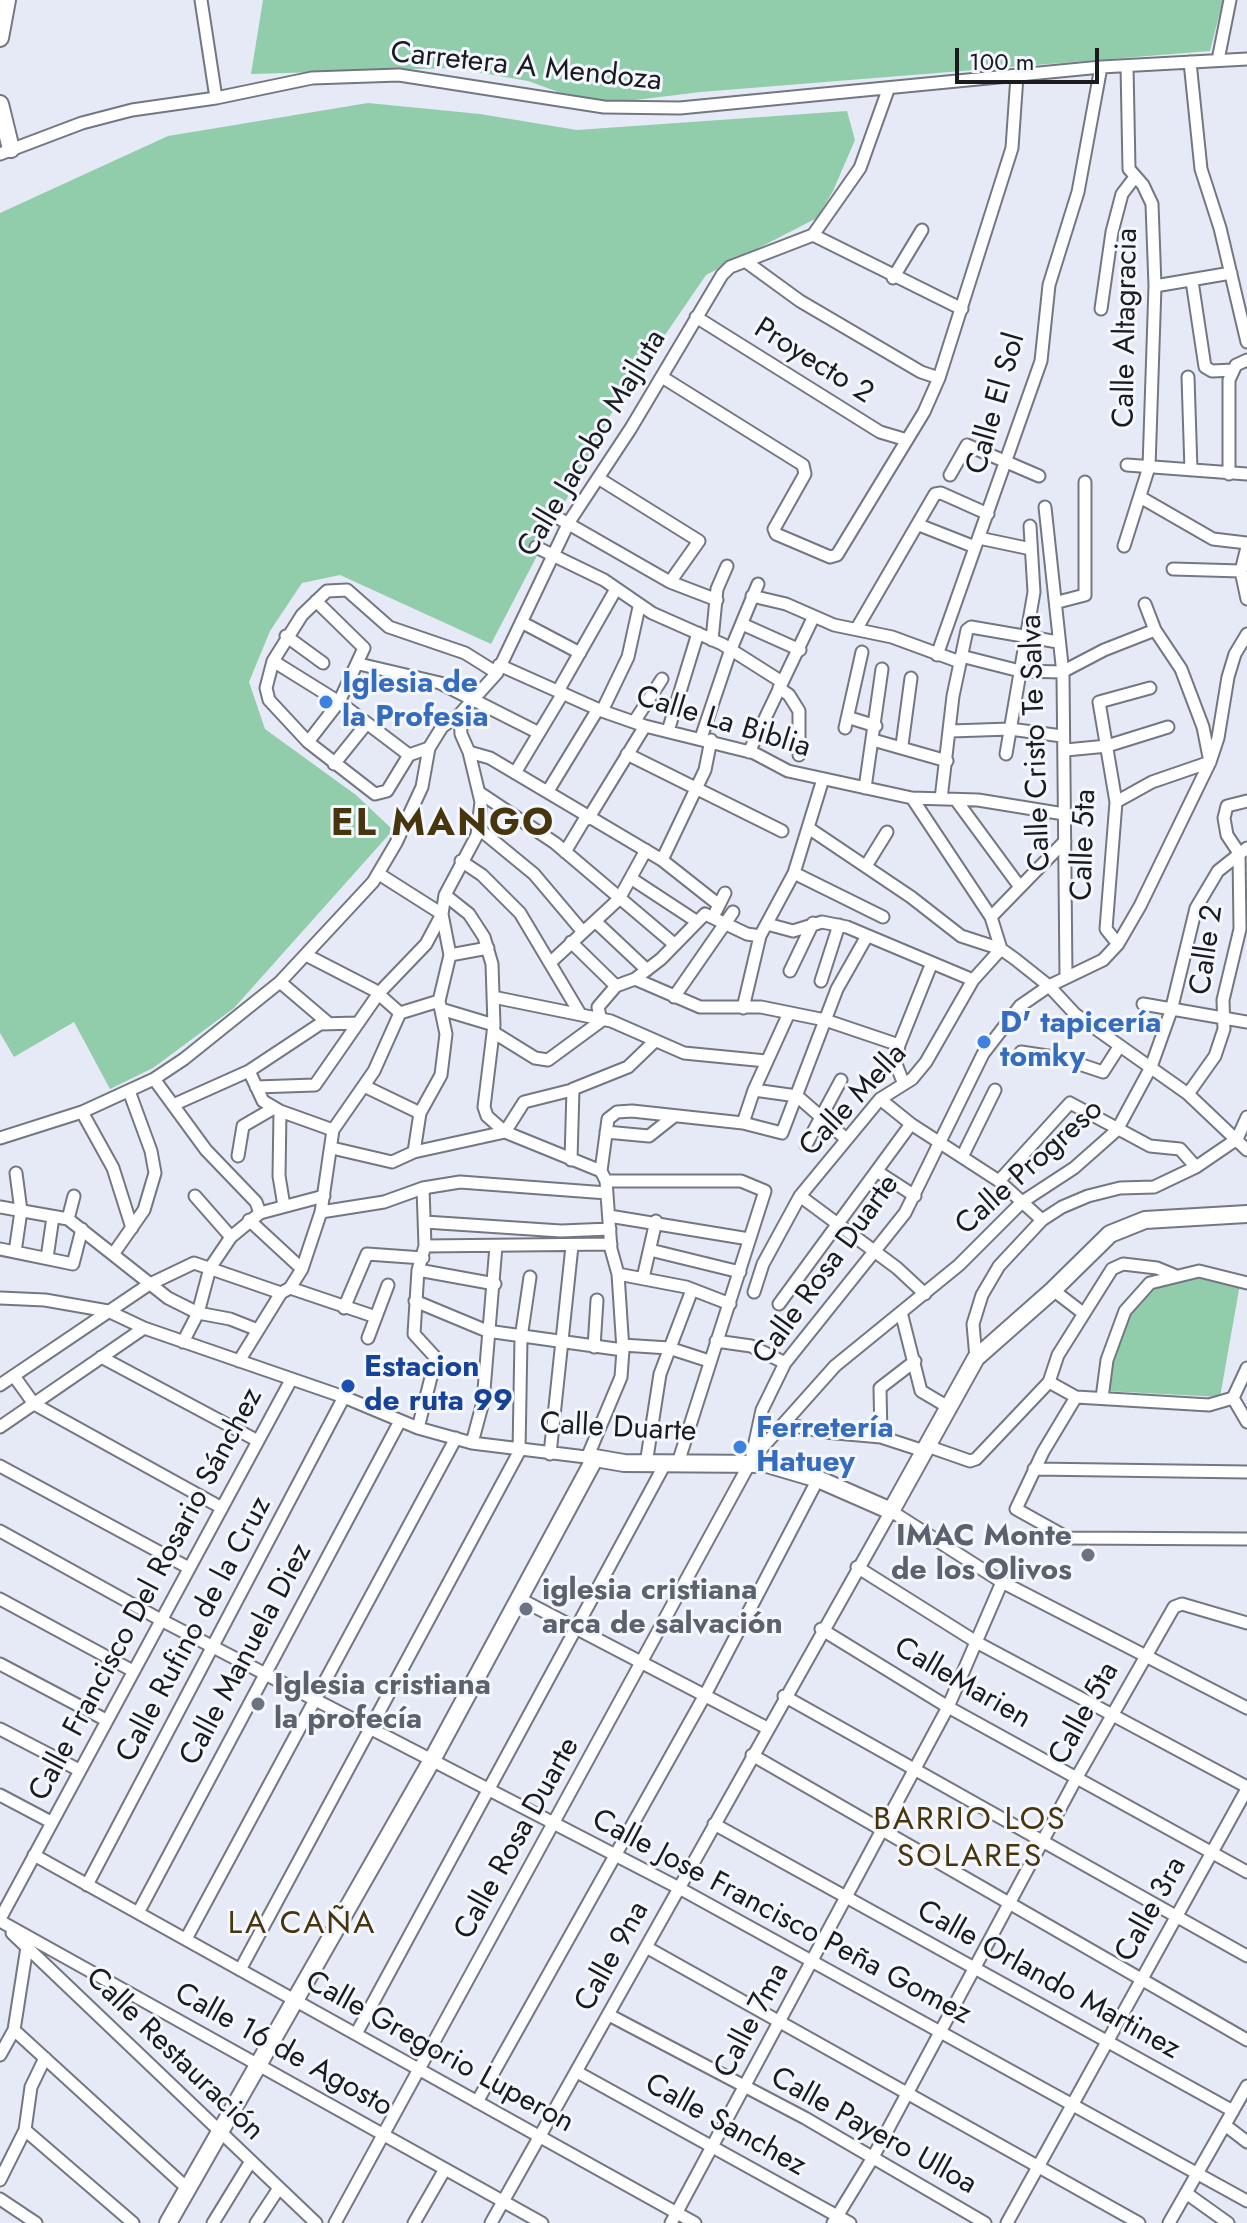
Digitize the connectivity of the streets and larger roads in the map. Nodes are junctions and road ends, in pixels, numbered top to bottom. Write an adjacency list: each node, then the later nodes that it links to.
1 (7, 0): 4 (street)
2 (201, 0): 12 (street)
3 (1230, 0): 6 (street)
4 (0, 38)
5 (1247, 59): 6 (street, Carretera A Mendoza)
6 (1218, 60): 7 (street, Carretera A Mendoza)
7 (1190, 62): 8 (street, Carretera A Mendoza); 19 (street)
8 (1127, 66): 9 (street, Carretera A Mendoza); 15 (street, Calle Altagracia)
9 (1101, 67): 10 (street, Carretera A Mendoza); 33 (street, Calle El Sol)
10 (1017, 76): 11 (street, Carretera A Mendoza); 23 (street)
11 (888, 90): 12 (street, Carretera A Mendoza); 17 (street)
12 (216, 98): 14 (street, Carretera A Mendoza)
13 (0, 104): 14 (street)
14 (5, 152)
15 (1135, 177): 22 (street, Calle Altagracia); 24 (street)
16 (922, 230): 20 (street)
17 (813, 235): 18 (street, Calle Jacobo Majluta); 20 (street)
18 (745, 261): 25 (street, Calle Jacobo Majluta); 31 (street)
19 (1231, 273): 21 (street); 26 (street)
20 (893, 278): 23 (street)
21 (1192, 281): 22 (street); 28 (street)
22 (1155, 286): 35 (street, Calle Altagracia)
23 (962, 309): 31 (street)
24 (1101, 309)
25 (696, 317): 29 (street, Calle Jacobo Majluta); 32 (street, Proyecto 2)
26 (1247, 342)
27 (1247, 360): 28 (street)
28 (1233, 370): 37 (street)
29 (662, 377): 32 (street); 41 (street, Calle Jacobo Majluta)
30 (1188, 377): 36 (street)
31 (939, 378): 32 (street)
32 (907, 440)
33 (1006, 461): 39 (street); 40 (street); 45 (street, Calle El Sol)
34 (1127, 465): 35 (street)
35 (1149, 467): 36 (street); 43 (street, Calle Altagracia)
36 (1191, 470): 37 (street)
37 (1229, 474): 38 (street)
38 (1247, 474)
39 (950, 475)
40 (1039, 476)
41 (598, 478): 47 (street, Calle Jacobo Majluta); 59 (street)
42 (1085, 482): 66 (street)
43 (1140, 497): 51 (street); 52 (street, Calle Altagracia)
44 (1045, 507): 66 (street, Calle Cristo Te Salva)
45 (988, 514): 48 (street); 50 (street, Calle El Sol)
46 (553, 515): 47 (street)
47 (569, 522): 55 (street, Calle Jacobo Majluta); 59 (street)
48 (919, 525): 50 (street); 72 (street)
49 (1030, 526): 54 (street)
50 (977, 542): 54 (street); 84 (street, Calle El Sol)
51 (1247, 545): 58 (street)
52 (1124, 546)
53 (536, 547): 55 (street)
54 (1031, 549): 77 (street)
55 (553, 556): 61 (street); 70 (street, Calle Jacobo Majluta)
56 (727, 566): 64 (street)
57 (1173, 569): 58 (street)
58 (1241, 571): 63 (street)
59 (670, 582): 64 (street)
60 (758, 584): 62 (street)
61 (616, 589): 68 (street); 83 (street)
62 (752, 596): 69 (street); 71 (street)
63 (1247, 599)
64 (717, 600): 78 (street)
65 (316, 601): 76 (street); 88 (street); 89 (street, Calle La Biblia)
66 (1058, 602): 79 (street, Calle Cristo Te Salva)
67 (1145, 604): 73 (street)
68 (639, 607): 74 (street); 100 (street)
69 (813, 618): 72 (street); 81 (street)
70 (523, 623): 83 (street); 89 (street, Calle Jacobo Majluta)
71 (742, 624): 80 (street); 81 (street)
72 (857, 628): 84 (street)
73 (1155, 630): 92 (street); 125 (street)
74 (698, 633): 78 (street); 107 (street)
75 (1247, 634): 125 (street, Calle Rosa Duarte)
76 (286, 636): 86 (street); 87 (street)
77 (1026, 638): 79 (street); 85 (street); 91 (street)
78 (712, 640): 80 (street)
79 (1058, 642): 92 (street, Calle Cristo Te Salva)
80 (731, 649): 95 (street); 111 (street)
81 (800, 650): 95 (street)
82 (862, 652): 104 (street)
83 (580, 653): 97 (street)
84 (937, 655): 85 (street)
85 (961, 659): 91 (street); 108 (street)
86 (273, 661): 99 (street); 113 (street)
87 (323, 663)
88 (359, 664): 98 (street); 99 (street)
89 (498, 669): 97 (street, Calle La Biblia); 98 (street, Calle Jacobo Majluta)
90 (882, 669): 104 (street)
91 (1020, 671): 92 (street); 106 (street)
92 (1062, 672): 110 (street, Calle Cristo Te Salva)
93 (911, 678): 114 (street)
94 (662, 679): 103 (street)
95 (780, 685): 119 (street); 123 (street)
96 (1150, 688): 115 (street, Calle 5ta)
97 (560, 692): 100 (street, Calle La Biblia); 109 (street)
98 (475, 699): 101 (street, Calle Jacobo Majluta); 109 (street)
99 (339, 702): 102 (street); 113 (street)
100 (600, 710): 103 (street, Calle La Biblia); 131 (street)
101 (460, 714): 116 (street, Calle Jacobo Majluta); 118 (street)
102 (367, 723): 122 (street); 126 (street)
103 (639, 724): 107 (street, Calle La Biblia); 120 (street)
104 (876, 726): 112 (street)
105 (1168, 727): 115 (street)
106 (1010, 729): 108 (street); 110 (street); 121 (street)
107 (668, 731): 111 (street, Calle La Biblia)
108 (951, 731): 124 (street)
109 (539, 733): 127 (street)
110 (1062, 736): 117 (street, Calle Cristo Te Salva)
111 (706, 739): 119 (street, Calle La Biblia); 130 (street)
112 (873, 740): 114 (street); 129 (street)
113 (308, 742): 126 (street)
114 (902, 745): 124 (street)
115 (1107, 746): 117 (street); 137 (street, Calle 5ta)
116 (429, 748): 122 (street); 152 (street, Calle Jacobo Majluta)
117 (1066, 750): 138 (street, Calle Cristo Te Salva)
118 (469, 752): 127 (street); 132 (street)
119 (749, 752): 128 (street, Calle La Biblia)
120 (627, 754): 130 (street); 139 (street)
121 (1006, 754)
122 (409, 755): 126 (street)
123 (799, 755)
124 (947, 761): 134 (street)
125 (1210, 762): 137 (street); 174 (street, Calle Rosa Duarte)
126 (334, 764)
127 (515, 773): 131 (street)
128 (823, 779): 129 (street, Calle La Biblia); 141 (street)
129 (865, 788): 133 (street, Calle La Biblia)
130 (696, 789): 142 (street); 148 (street)
131 (548, 791): 139 (street)
132 (480, 793): 140 (street); 147 (street)
133 (912, 798): 134 (street, Calle La Biblia); 162 (street)
134 (941, 799): 135 (street, Calle La Biblia)
135 (956, 800): 138 (street, Calle La Biblia); 154 (street)
136 (1247, 801): 146 (street, Calle 2)
137 (1116, 802): 174 (street, Calle 5ta)
138 (1064, 814): 144 (street, Calle Cristo Te Salva)
139 (587, 818): 145 (street); 147 (street)
140 (478, 828): 149 (street); 169 (street)
141 (810, 829): 150 (street); 151 (street)
142 (782, 831)
143 (887, 832): 150 (street)
144 (1065, 841): 154 (street); 183 (street, Calle Cristo Te Salva)
145 (646, 850): 148 (street); 153 (street)
146 (1243, 850): 196 (street, Calle Progreso); 200 (street, Calle 2)
147 (565, 852): 157 (street)
148 (662, 860): 158 (street)
149 (461, 861): 156 (street); 179 (street)
150 (866, 866): 176 (street)
151 (794, 873): 161 (street); 167 (street)
152 (379, 874): 160 (street); 178 (street, Calle Jacobo Majluta)
153 (632, 879): 157 (street); 163 (street)
154 (1020, 887): 162 (street)
155 (725, 893): 158 (street)
156 (445, 895): 160 (street); 175 (street)
157 (619, 899): 164 (street); 173 (street)
158 (716, 910): 163 (street); 165 (street)
159 (733, 912): 165 (street)
160 (442, 914): 177 (street); 190 (street)
161 (883, 917)
162 (991, 917): 176 (street)
163 (696, 921): 173 (street)
164 (596, 922): 169 (street); 181 (street)
165 (725, 922): 170 (street); 192 (street)
166 (813, 923): 167 (street); 168 (street); 182 (street)
167 (767, 924): 170 (street)
168 (839, 925): 171 (street); 186 (street)
169 (583, 932): 172 (street)
170 (760, 936): 195 (street)
171 (867, 936): 180 (street); 201 (street)
172 (571, 942): 179 (street); 188 (street)
173 (674, 944): 181 (street)
174 (1118, 944): 183 (street, Calle Rosa Duarte)
175 (488, 948): 177 (street); 191 (street)
176 (1001, 949): 185 (street, Calle Mella); 189 (street)
177 (450, 955): 194 (street)
178 (308, 956): 187 (street, Calle Jacobo Majluta); 190 (street)
179 (552, 961): 197 (street)
180 (931, 965): 185 (street); 208 (street)
181 (647, 970): 184 (street)
182 (790, 971)
183 (1066, 977): 189 (street, Calle Rosa Duarte)
184 (635, 979): 188 (street); 192 (street)
185 (973, 980): 216 (street, Calle Mella)
186 (821, 981)
187 (280, 982): 203 (street); 214 (street, Calle Jacobo Majluta)
188 (616, 986): 202 (street)
189 (1049, 986): 209 (street); 242 (street, Calle Rosa Duarte)
190 (379, 993): 198 (street); 205 (street)
191 (493, 997): 197 (street); 206 (street)
192 (674, 997): 195 (street)
193 (1143, 1004): 196 (street)
194 (442, 1005): 198 (street); 206 (street); 229 (street)
195 (743, 1008): 199 (street)
196 (1171, 1011): 200 (street); 212 (street, Calle Progreso)
197 (579, 1012): 202 (street)
198 (400, 1013): 217 (street)
199 (789, 1013): 201 (street); 211 (street)
200 (1224, 1017): 204 (street); 223 (street, Calle 2)
201 (825, 1020): 208 (street); 224 (street)
202 (601, 1021): 206 (street); 207 (street)
203 (327, 1022): 205 (street); 213 (street)
204 (1247, 1022)
205 (357, 1023): 218 (street)
206 (493, 1029): 237 (street)
207 (655, 1041): 211 (street); 219 (street)
208 (899, 1045): 216 (street)
209 (1119, 1047): 210 (street); 212 (street)
210 (1021, 1052)
211 (766, 1061): 220 (street)
212 (1151, 1067): 223 (street); 236 (street, Calle Progreso)
213 (249, 1071): 218 (street); 226 (street)
214 (154, 1079): 222 (street, Calle Jacobo Majluta); 226 (street)
215 (841, 1080): 230 (street)
216 (903, 1082): 225 (street, Calle Mella)
217 (364, 1086): 229 (street); 235 (street)
218 (256, 1087): 227 (street)
219 (572, 1090): 237 (street); 249 (street)
220 (754, 1090): 224 (street); 233 (street)
221 (995, 1090): 248 (street)
222 (129, 1091): 228 (street, Calle Jacobo Majluta); 275 (street)
223 (1188, 1094): 241 (street)
224 (797, 1096): 230 (street); 233 (street)
225 (880, 1099): 234 (street); 240 (street, Calle Mella)
226 (173, 1105): 267 (street)
227 (277, 1110): 235 (street); 247 (street); 262 (street)
228 (82, 1112): 239 (street, Calle Jacobo Majluta); 275 (street)
229 (420, 1113): 246 (street)
230 (819, 1115): 240 (street); 243 (street)
231 (673, 1117): 233 (street); 238 (street); 238 (street)
232 (1247, 1117): 241 (street)
233 (743, 1123)
234 (911, 1124): 242 (street); 251 (street)
235 (333, 1130): 244 (street)
236 (1117, 1130): 250 (street); 253 (street); 261 (street, Calle Progreso)
237 (505, 1132): 246 (street); 249 (street)
238 (606, 1132): 254 (street)
239 (0, 1138)
240 (845, 1138): 259 (street, Calle Mella)
241 (1237, 1139): 245 (street); 250 (street)
242 (939, 1142): 248 (street); 260 (street, Calle Rosa Duarte)
243 (806, 1145)
244 (332, 1148): 246 (street); 258 (street)
245 (1247, 1150)
246 (414, 1152)
247 (238, 1156)
248 (962, 1157): 253 (street)
249 (571, 1160): 254 (street)
250 (1196, 1167): 270 (street)
251 (878, 1172): 260 (street); 274 (street)
252 (16, 1173): 264 (street)
253 (999, 1181): 261 (street)
254 (605, 1182): 255 (street); 273 (street); 278 (street)
255 (423, 1188): 265 (street); 272 (street)
256 (74, 1196): 269 (street)
257 (195, 1196): 277 (street)
258 (324, 1196): 262 (street); 265 (street)
259 (800, 1196): 274 (street); 304 (street, Calle Mella)
260 (915, 1196): 284 (street, Calle Rosa Duarte)
261 (1022, 1202): 270 (street); 305 (street, Calle Progreso)
262 (284, 1206): 267 (street)
263 (0, 1207): 264 (street)
264 (21, 1211): 268 (street); 285 (street)
265 (321, 1212): 290 (street)
266 (1247, 1214): 302 (street)
267 (255, 1216): 277 (street); 290 (street)
268 (53, 1217): 269 (street); 288 (street)
269 (68, 1219): 276 (street)
270 (1042, 1220): 329 (street)
271 (656, 1221): 273 (street); 278 (street); 283 (street)
272 (425, 1222): 273 (street); 286 (street)
273 (610, 1223): 279 (street)
274 (837, 1224): 284 (street); 310 (street)
275 (132, 1228): 287 (street)
276 (82, 1229): 287 (street); 288 (street)
277 (231, 1237): 289 (street)
278 (749, 1239): 292 (street)
279 (611, 1244): 281 (street); 293 (street)
280 (496, 1246): 281 (street); 286 (street); 298 (street)
281 (572, 1246): 324 (street)
282 (0, 1249): 285 (street)
283 (650, 1250): 292 (street); 296 (street)
284 (874, 1251): 305 (street); 333 (street, Calle Rosa Duarte)
285 (15, 1252): 288 (street)
286 (424, 1252): 291 (street); 311 (street)
287 (114, 1253): 299 (street)
288 (47, 1258)
289 (210, 1268): 299 (street); 303 (street); 314 (street)
290 (302, 1269): 303 (street)
291 (418, 1270): 298 (street); 308 (street)
292 (740, 1272): 309 (street)
293 (618, 1274): 296 (street); 326 (street)
294 (1174, 1275): 297 (street); 315 (street); 342 (street)
295 (530, 1277): 321 (street)
296 (643, 1278): 301 (street)
297 (1247, 1283)
298 (495, 1284): 319 (street)
299 (148, 1285): 312 (street); 314 (street)
300 (388, 1285): 316 (street)
301 (692, 1290): 309 (street); 327 (street)
302 (1053, 1290): 315 (street); 329 (street)
303 (286, 1291): 311 (street); 318 (street)
304 (754, 1292)
305 (925, 1294): 313 (street, Calle Progreso)
306 (0, 1298): 312 (street, Calle Duarte)
307 (597, 1300): 325 (street)
308 (415, 1301): 319 (street); 350 (street)
309 (730, 1304): 322 (street)
310 (779, 1304)
311 (344, 1308): 316 (street)
312 (108, 1311): 317 (street, Calle Duarte); 335 (street)
313 (901, 1312): 332 (street); 348 (street, Calle Progreso)
314 (198, 1313): 318 (street); 323 (street)
315 (1083, 1313): 338 (street)
316 (376, 1317): 320 (street)
317 (144, 1328): 323 (street, Calle Duarte); 328 (street)
318 (258, 1330): 330 (street)
319 (487, 1331): 321 (street); 354 (street)
320 (368, 1338)
321 (521, 1338): 324 (street); 356 (street)
322 (716, 1341): 331 (street); 333 (street)
323 (183, 1342): 330 (street, Calle Duarte)
324 (563, 1344): 325 (street); 357 (street)
325 (594, 1347): 326 (street)
326 (623, 1347): 327 (street); 358 (street)
327 (669, 1348): 331 (street); 360 (street)
328 (101, 1357): 344 (street); 353 (street)
329 (976, 1358): 345 (street)
330 (239, 1361): 336 (street, Calle Duarte)
331 (709, 1361): 361 (street)
332 (915, 1361): 345 (street); 351 (street)
333 (785, 1363): 359 (street, Calle Rosa Duarte)
334 (1247, 1368): 337 (street)
335 (14, 1376): 339 (street); 344 (street)
336 (291, 1380): 340 (street, Calle Duarte); 353 (street, Calle Francisco Del Rosario Sánchez)
337 (1243, 1381): 343 (street)
338 (1049, 1382): 341 (street); 355 (street)
339 (0, 1385)
340 (344, 1397): 346 (street, Calle Duarte); 380 (street, Calle Rufino de la Cruz)
341 (1076, 1397): 342 (street); 363 (street)
342 (1102, 1398): 343 (street)
343 (1233, 1398): 347 (street)
344 (34, 1404): 349 (street); 366 (street)
345 (948, 1407): 355 (street)
346 (400, 1421): 350 (street, Calle Duarte); 385 (street, Calle Manuela Diez)
347 (1247, 1422)
348 (785, 1424): 351 (street); 359 (street, Calle Progreso)
349 (0, 1427)
350 (418, 1428): 352 (street, Calle Duarte)
351 (881, 1437): 355 (street)
352 (456, 1438): 354 (street, Calle Duarte); 388 (street)
353 (258, 1441): 366 (street, Calle Francisco Del Rosario Sánchez)
354 (472, 1443): 356 (street, Calle Duarte)
355 (926, 1449): 367 (street)
356 (519, 1452): 357 (street, Calle Duarte); 393 (street)
357 (550, 1454): 358 (street, Calle Duarte)
358 (591, 1458): 360 (street, Calle Duarte); 374 (street)
359 (751, 1461): 361 (street, Calle Duarte); 365 (street, Calle Duarte); 382 (street, Calle Rosa Duarte)
360 (646, 1464): 361 (street, Calle Duarte)
361 (672, 1464): 377 (street)
362 (0, 1466): 371 (street)
363 (1034, 1469): 364 (street); 369 (street)
364 (1247, 1472)
365 (818, 1479): 367 (street, Calle Duarte); 386 (street)
366 (222, 1508): 371 (street, Calle Francisco Del Rosario Sánchez)
367 (891, 1511): 370 (street, Calle 9na); 372 (street, Calle Duarte)
368 (0, 1531): 375 (street, Calle Jose Francisco Peña Gomez)
369 (1247, 1539)
370 (857, 1567): 378 (street, Calle 9na); 379 (street)
371 (189, 1568): 375 (street, Calle Francisco Del Rosario Sánchez)
372 (1002, 1582): 379 (street, Calle 7ma); 381 (street, Calle Duarte)
373 (0, 1599): 384 (street)
374 (520, 1599): 377 (street); 397 (street)
375 (161, 1620): 380 (street, Calle Jose Francisco Peña Gomez); 384 (street, Calle Francisco Del Rosario Sánchez)
376 (1247, 1623): 381 (street, Calle 5ta)
377 (578, 1629): 382 (street); 402 (street)
378 (821, 1629): 387 (street, Calle 9na); 389 (street, CalleMarien)
379 (978, 1643): 389 (street, Calle 7ma); 391 (street)
380 (213, 1646): 385 (street, Calle Jose Francisco Peña Gomez); 413 (street, Calle Rufino de la Cruz)
381 (1146, 1654): 390 (street, Calle Duarte); 391 (street, Calle 5ta)
382 (642, 1662): 386 (street); 405 (street, Calle Rosa Duarte)
383 (0, 1664): 392 (street)
384 (133, 1671): 392 (street, Calle Francisco Del Rosario Sánchez)
385 (266, 1674): 388 (street, Calle Jose Francisco Peña Gomez); 417 (street, Calle Manuela Diez)
386 (705, 1695): 394 (street); 411 (street)
387 (784, 1696): 394 (street, Calle 9na); 398 (street)
388 (317, 1700): 393 (street, Calle Jose Francisco Peña Gomez); 420 (street)
389 (948, 1707): 398 (street, Calle 7ma); 400 (street, CalleMarien)
390 (1247, 1708)
391 (1112, 1713): 400 (street, Calle 5ta); 401 (street)
392 (106, 1720): 399 (street, Calle Francisco Del Rosario Sánchez)
393 (371, 1728): 397 (street, Calle Jose Francisco Peña Gomez); 426 (street)
394 (767, 1728): 396 (street, Calle 9na)
395 (0, 1729): 399 (street)
396 (752, 1755): 406 (street, Calle 9na); 407 (street)
397 (432, 1760): 402 (street, Calle Jose Francisco Peña Gomez); 428 (street)
398 (915, 1769): 407 (street, Calle 7ma); 408 (street)
399 (79, 1770): 404 (street, Calle Francisco Del Rosario Sánchez)
400 (1077, 1777): 408 (street, Calle 5ta); 409 (street, CalleMarien)
401 (1247, 1788): 409 (street, Calle 3ra)
402 (489, 1790): 405 (street, Calle Jose Francisco Peña Gomez); 433 (street)
403 (0, 1795): 404 (street)
404 (51, 1822): 410 (street, Calle Francisco Del Rosario Sánchez)
405 (554, 1823): 411 (street, Calle Jose Francisco Peña Gomez); 439 (street, Calle Rosa Duarte)
406 (714, 1824): 414 (street, Calle 9na); 415 (street, Calle Orlando Martinez)
407 (883, 1830): 415 (street, Calle 7ma); 416 (street)
408 (1043, 1842): 416 (street, Calle 5ta); 418 (street)
409 (1212, 1852): 412 (street, CalleMarien); 418 (street, Calle 3ra)
410 (34, 1855): 413 (street, Calle Gregorio Luperon); 419 (street, Calle Francisco Del Rosario Sánchez)
411 (616, 1855): 414 (street, Calle Jose Francisco Peña Gomez); 444 (street)
412 (1247, 1872)
413 (87, 1885): 417 (street, Calle Gregorio Luperon)
414 (679, 1888): 422 (street, Calle 9na); 424 (street, Calle Jose Francisco Peña Gomez)
415 (847, 1897): 424 (street, Calle 7ma); 425 (street, Calle Orlando Martinez)
416 (1011, 1904): 425 (street, Calle 5ta); 427 (street)
417 (138, 1913): 420 (street, Calle Gregorio Luperon)
418 (1176, 1916): 423 (street); 427 (street, Calle 3ra)
419 (0, 1920): 421 (street, Calle Restauración); 438 (street, Calle 16 de Agosto)
420 (186, 1939): 426 (street, Calle Gregorio Luperon)
421 (27, 1947): 431 (street); 449 (street, Calle Restauración)
422 (646, 1947): 429 (street, Calle 9na); 430 (street)
423 (1247, 1956)
424 (812, 1961): 430 (street, Calle 7ma); 432 (street, Calle Jose Francisco Peña Gomez)
425 (976, 1969): 432 (street, Calle 5ta); 435 (street, Calle Orlando Martinez)
426 (240, 1970): 428 (street, Calle Gregorio Luperon)
427 (1142, 1979): 434 (street); 435 (street, Calle 3ra)
428 (294, 2000): 433 (street, Calle Gregorio Luperon); 438 (street)
429 (609, 2015): 440 (street, Calle 9na); 441 (street, Calle Payero Ulloa)
430 (780, 2022): 441 (street, Calle 7ma); 443 (street)
431 (14, 2030): 436 (street); 437 (street)
432 (941, 2032): 443 (street, Calle 5ta); 445 (street, Calle Jose Francisco Peña Gomez)
433 (356, 2034): 439 (street, Calle Gregorio Luperon)
434 (1247, 2040)
435 (1107, 2042): 445 (street, Calle 3ra); 446 (street, Calle Orlando Martinez)
436 (0, 2055)
437 (45, 2058): 448 (street); 461 (street)
438 (258, 2065): 449 (street); 450 (street, Calle 16 de Agosto)
439 (420, 2070): 444 (street, Calle Gregorio Luperon); 450 (street, Calle Rosa Duarte)
440 (577, 2072): 451 (street, Calle 9na); 453 (street, Calle Sanchez)
441 (745, 2087): 453 (street, Calle 7ma); 454 (street, Calle Payero Ulloa)
442 (1246, 2092): 446 (street)
443 (907, 2093): 454 (street, Calle 5ta); 456 (street)
444 (477, 2102): 451 (street, Calle Gregorio Luperon)
445 (1072, 2104): 456 (street, Calle 3ra); 458 (street, Calle Jose Francisco Peña Gomez)
446 (1233, 2111): 447 (street)
447 (1225, 2125): 452 (street); 458 (street)
448 (25, 2130): 459 (street); 470 (street)
449 (220, 2132): 455 (street, Calle Restauración); 461 (street)
450 (383, 2135): 457 (street, Calle 16 de Agosto); 475 (street, Calle Rosa Duarte)
451 (541, 2138): 465 (street, Calle 9na); 467 (street, Calle Gregorio Luperon)
452 (1247, 2142)
453 (713, 2147): 467 (street, Calle 7ma); 468 (street, Calle Sanchez)
454 (872, 2159): 468 (street, Calle 5ta); 481 (street, Calle Payero Ulloa)
455 (251, 2161): 460 (street, Calle Restauración); 472 (street)
456 (1038, 2166): 482 (street, Calle 3ra); 483 (street)
457 (445, 2169): 465 (street, Calle 16 de Agosto); 476 (street)
458 (1198, 2173): 462 (street); 464 (street, Calle Jose Francisco Peña Gomez)
459 (0, 2180)
460 (279, 2188): 466 (street, Calle Restauración); 473 (street)
461 (188, 2189): 471 (street)
462 (1186, 2193): 484 (street); 485 (street)
463 (0, 2199): 469 (street)
464 (1247, 2201)
465 (504, 2202): 477 (street, Calle 9na); 478 (street, Calle 16 de Agosto)
466 (301, 2218): 474 (street, Calle Restauración)
467 (674, 2218): 479 (street, Calle Gregorio Luperon)
468 (835, 2219): 480 (street, Calle Sanchez)
469 (36, 2223)
470 (133, 2223)
471 (168, 2223)
472 (213, 2223)
473 (256, 2223)
474 (316, 2223)
475 (335, 2223)
476 (414, 2223)
477 (491, 2223)
478 (542, 2223)
479 (695, 2223)
480 (850, 2223)
481 (985, 2223)
482 (1007, 2223)
483 (1139, 2223)
484 (1169, 2223)
485 (1228, 2223)

